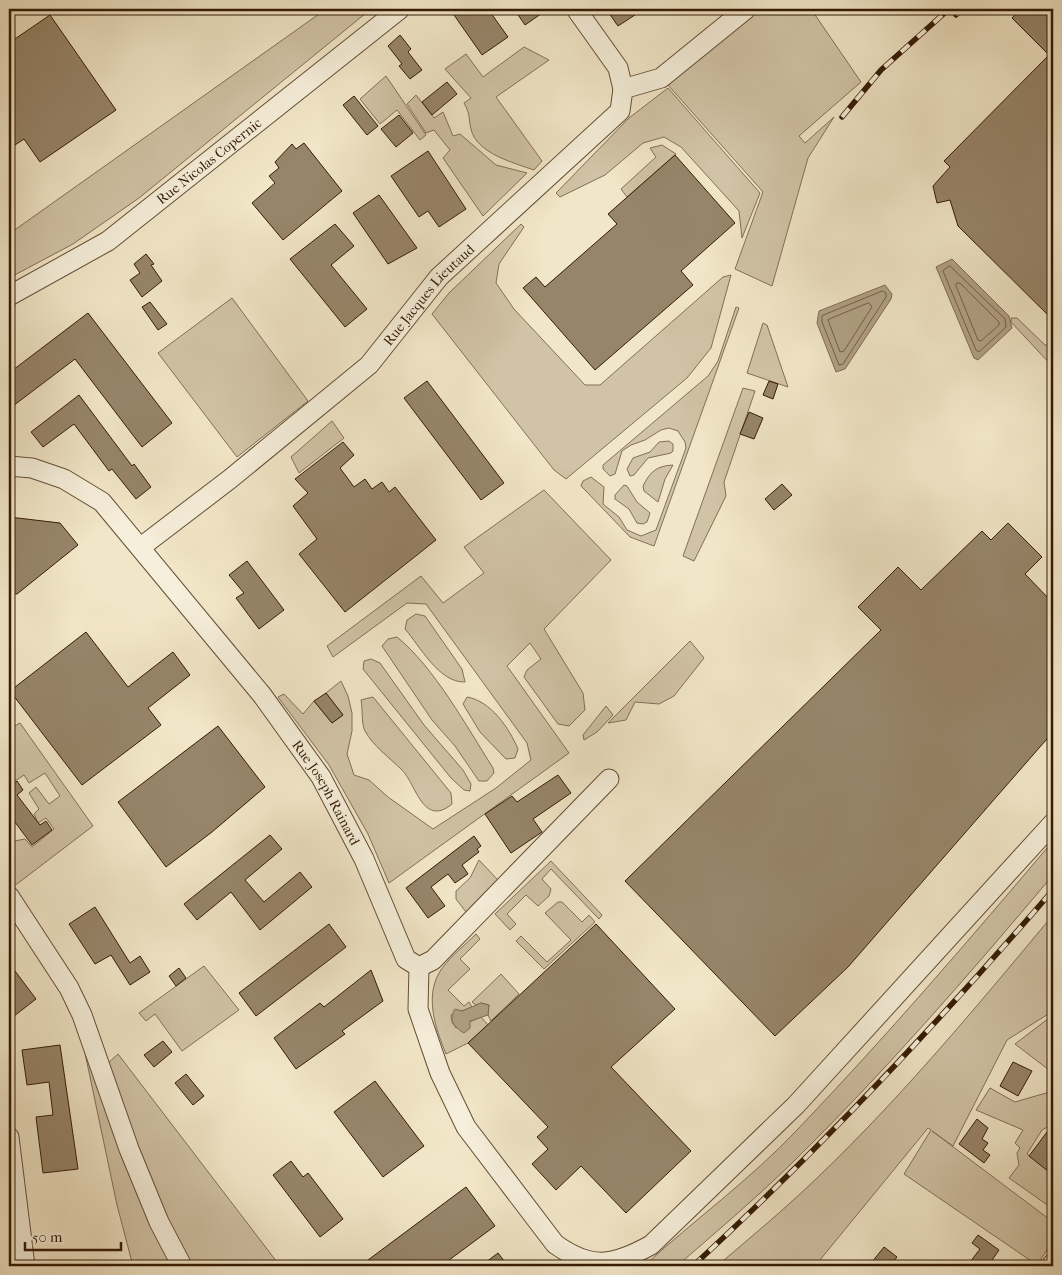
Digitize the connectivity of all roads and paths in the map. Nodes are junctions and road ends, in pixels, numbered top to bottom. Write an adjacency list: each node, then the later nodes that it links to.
1 (400, 9): 5 (street, Rue Nicolas Copernic)
2 (576, 9): 4 (street, Rue Jacques Lieutaud)
3 (746, 9): 4 (street)
4 (623, 89): 7 (street, Rue Jacques Lieutaud)
5 (9, 296)
6 (9, 466): 7 (street, Rue Joseph Rainard)
7 (141, 547): 11 (street, Rue Joseph Rainard)
8 (609, 779): 11 (street)
9 (1053, 823): 11 (street)
10 (9, 896): 14 (street)
11 (419, 966)
12 (9, 1137): 13 (street)
13 (25, 1266)
14 (182, 1266)

